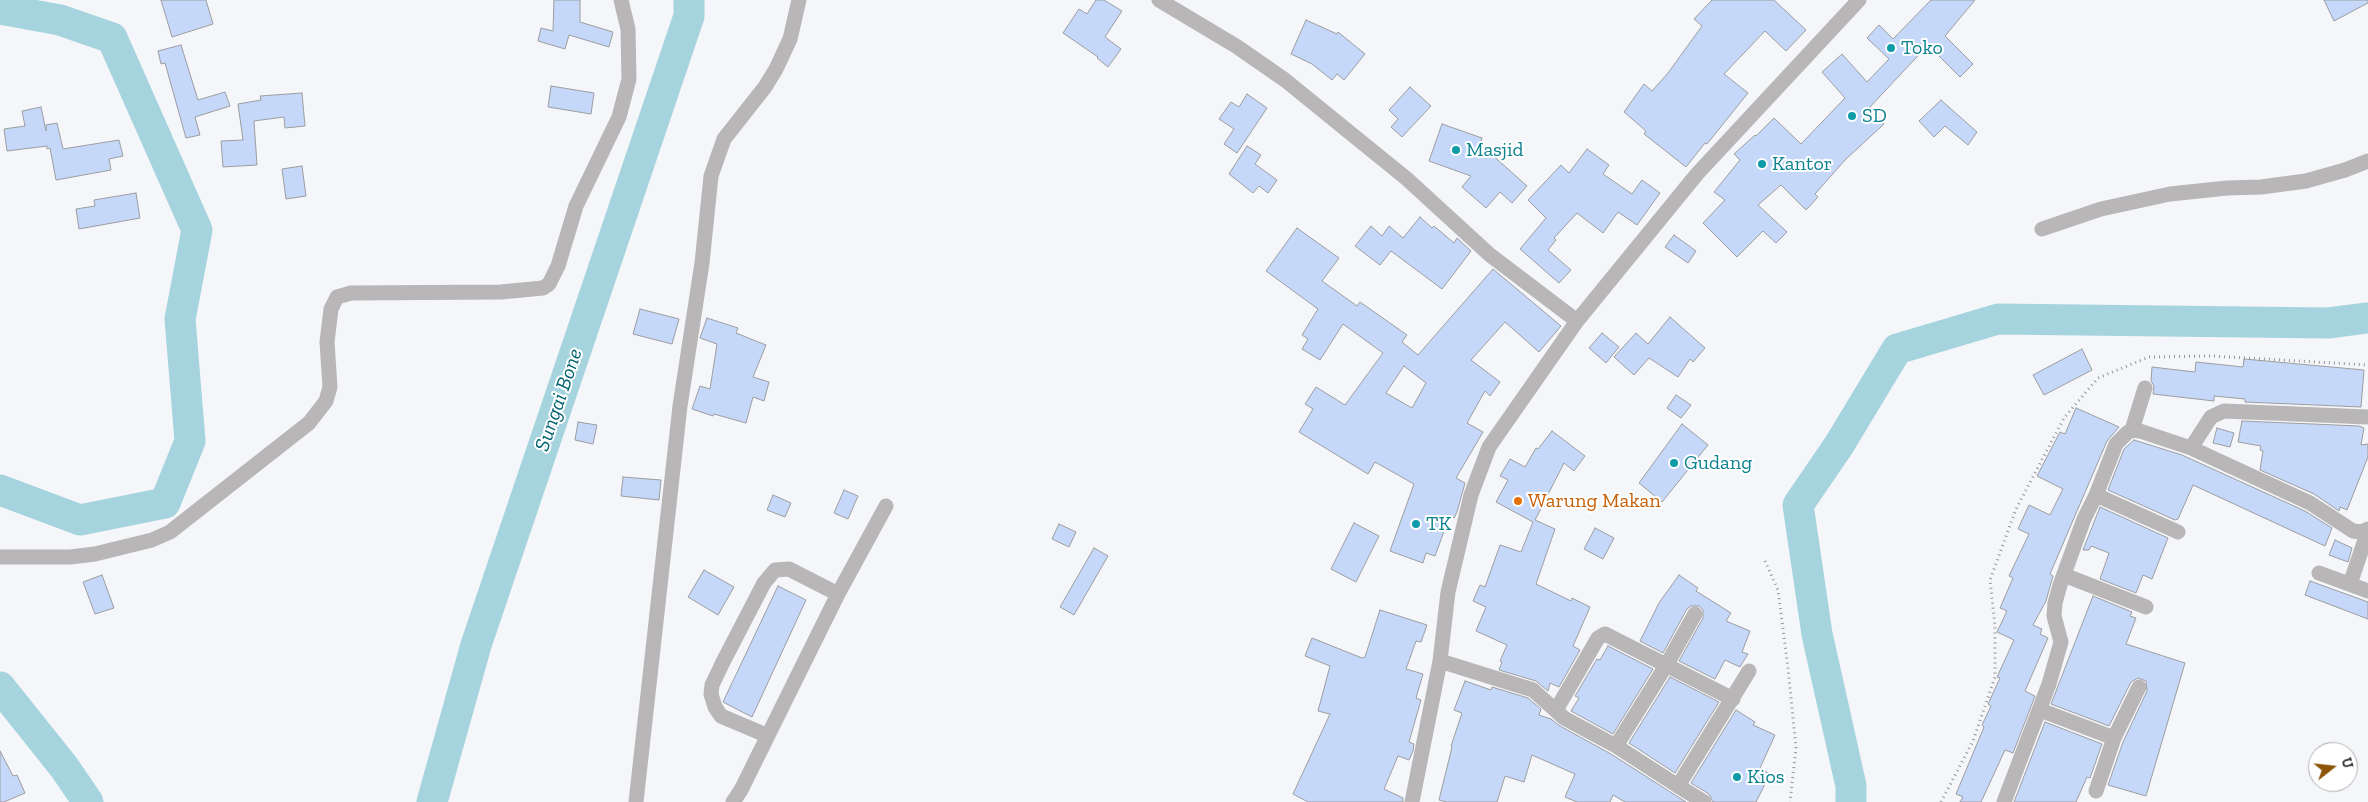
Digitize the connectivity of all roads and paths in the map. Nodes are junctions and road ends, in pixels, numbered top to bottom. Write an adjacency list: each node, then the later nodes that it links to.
1 (621, 0): 16 (street)
2 (799, 0): 37 (street)
3 (1159, 0): 7 (street)
4 (1859, 0): 7 (street)
5 (2368, 161): 6 (street)
6 (2042, 229)
7 (1577, 321): 25 (street)
8 (2145, 388): 10 (street)
9 (2368, 417): 11 (street)
10 (2132, 430): 11 (street); 12 (street)
11 (2192, 448): 14 (street)
12 (2096, 495): 15 (street); 18 (street)
13 (886, 506): 22 (street)
14 (2368, 530): 20 (street)
15 (2178, 532)
16 (0, 556)
17 (1765, 561): 41 (path)
18 (2064, 574): 23 (street); 31 (street)
19 (2319, 574): 20 (street)
20 (2350, 584): 21 (street)
21 (2368, 591)
22 (838, 594): 32 (street); 32 (street)
23 (2146, 607)
24 (1695, 614): 26 (street)
25 (1440, 661): 30 (street); 39 (street)
26 (1667, 664): 29 (street); 30 (street); 34 (street)
27 (1749, 671): 29 (street)
28 (2139, 687): 33 (street)
29 (1733, 699): 35 (street)
30 (1556, 710): 34 (street)
31 (2040, 710): 33 (street); 42 (street)
32 (766, 735): 38 (street)
33 (2114, 738): 36 (street)
34 (1616, 746): 35 (street)
35 (1678, 786): 40 (street)
36 (2096, 791)
37 (636, 802)
38 (733, 802)
39 (1412, 802)
40 (1704, 802)
41 (1790, 802)
42 (2004, 802)

